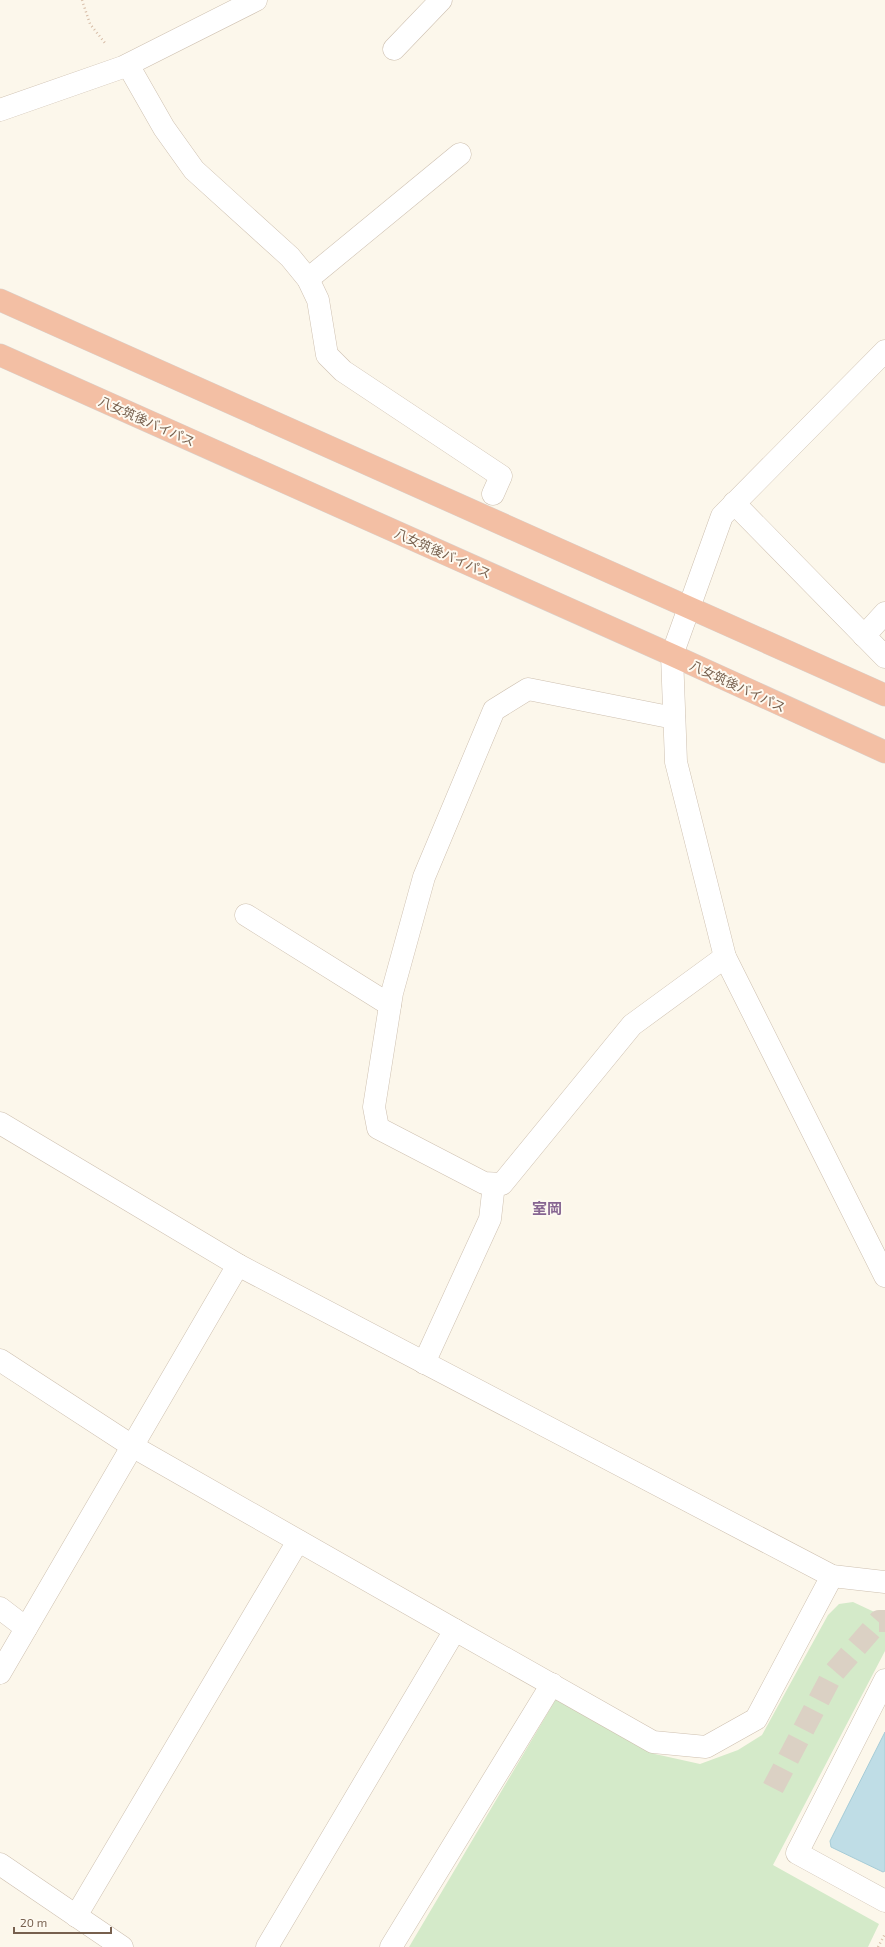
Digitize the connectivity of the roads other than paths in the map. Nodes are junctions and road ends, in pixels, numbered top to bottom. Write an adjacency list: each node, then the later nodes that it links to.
1 (256, 0): 4 (street)
2 (442, 0): 3 (street)
3 (394, 49)
4 (126, 66): 5 (street); 7 (street)
5 (0, 110)
6 (460, 154): 7 (street)
7 (308, 279): 11 (street)
8 (0, 300): 13 (highway)
9 (885, 351): 12 (street)
10 (0, 355): 16 (highway, 八女筑後バイパス)
11 (493, 494)
12 (734, 504): 13 (street); 15 (street)
13 (690, 606): 16 (street); 18 (highway)
14 (885, 613): 15 (street)
15 (864, 636): 17 (street)
16 (672, 655): 19 (street); 20 (highway, 八女筑後バイパス)
17 (885, 657)
18 (885, 694)
19 (674, 718): 22 (street); 23 (street)
20 (885, 752)
21 (246, 915): 23 (street)
22 (725, 957): 25 (street); 27 (street)
23 (390, 1005): 25 (street)
24 (0, 1123): 26 (street)
25 (489, 1184): 29 (street)
26 (238, 1265): 29 (street); 30 (street)
27 (885, 1276)
28 (0, 1360): 30 (street)
29 (424, 1363): 32 (street)
30 (132, 1446): 31 (street); 35 (street)
31 (298, 1541): 36 (street); 42 (street)
32 (832, 1576): 33 (street); 39 (street)
33 (885, 1582)
34 (0, 1608): 35 (street)
35 (26, 1628): 37 (street)
36 (455, 1630): 39 (street); 44 (street)
37 (0, 1673)
38 (885, 1680): 41 (street)
39 (552, 1684): 45 (street)
40 (0, 1864): 42 (street)
41 (885, 1901)
42 (76, 1916): 43 (street)
43 (122, 1947)
44 (267, 1947)
45 (391, 1947)

